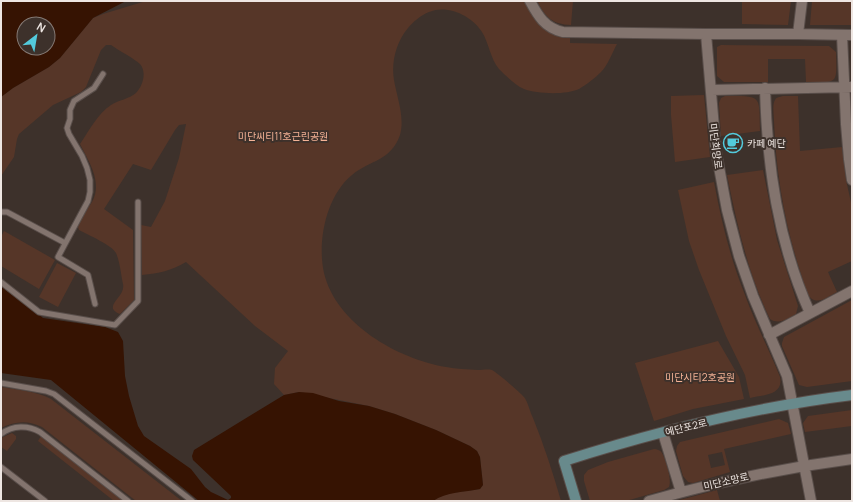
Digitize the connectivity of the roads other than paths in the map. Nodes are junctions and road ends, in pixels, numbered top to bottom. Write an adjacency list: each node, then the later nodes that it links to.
1 (530, 1): 3 (street)
2 (802, 1): 4 (street)
3 (706, 34): 4 (street); 9 (street, 미단희망로)
4 (798, 34): 5 (street)
5 (847, 35): 7 (street)
6 (103, 74): 13 (lane)
7 (848, 87): 8 (street); 10 (street)
8 (766, 88): 9 (street); 17 (street)
9 (711, 90): 18 (street, 미단희망로)
10 (852, 180)
11 (138, 202): 14 (lane)
12 (1, 212): 13 (lane)
13 (65, 243): 16 (lane)
14 (1, 282)
15 (852, 291): 17 (street)
16 (95, 304)
17 (810, 313): 18 (street)
18 (769, 335): 21 (street, 미단희망로)
19 (1, 383): 31 (lane)
20 (852, 395): 21 (street, 예단포2로)
21 (793, 404): 22 (street, 예단포2로); 25 (street)
22 (663, 433): 27 (street); 32 (street, 예단포2로)
23 (1, 434): 30 (lane)
24 (852, 459): 25 (street, 미단소망로)
25 (804, 466): 27 (street, 미단소망로); 34 (street)
26 (1, 467): 28 (lane)
27 (681, 492): 33 (street, 미단소망로)
28 (39, 499): 29 (lane)
29 (45, 501)
30 (128, 501)
31 (192, 501)
32 (576, 501)
33 (649, 501)
34 (811, 501)

